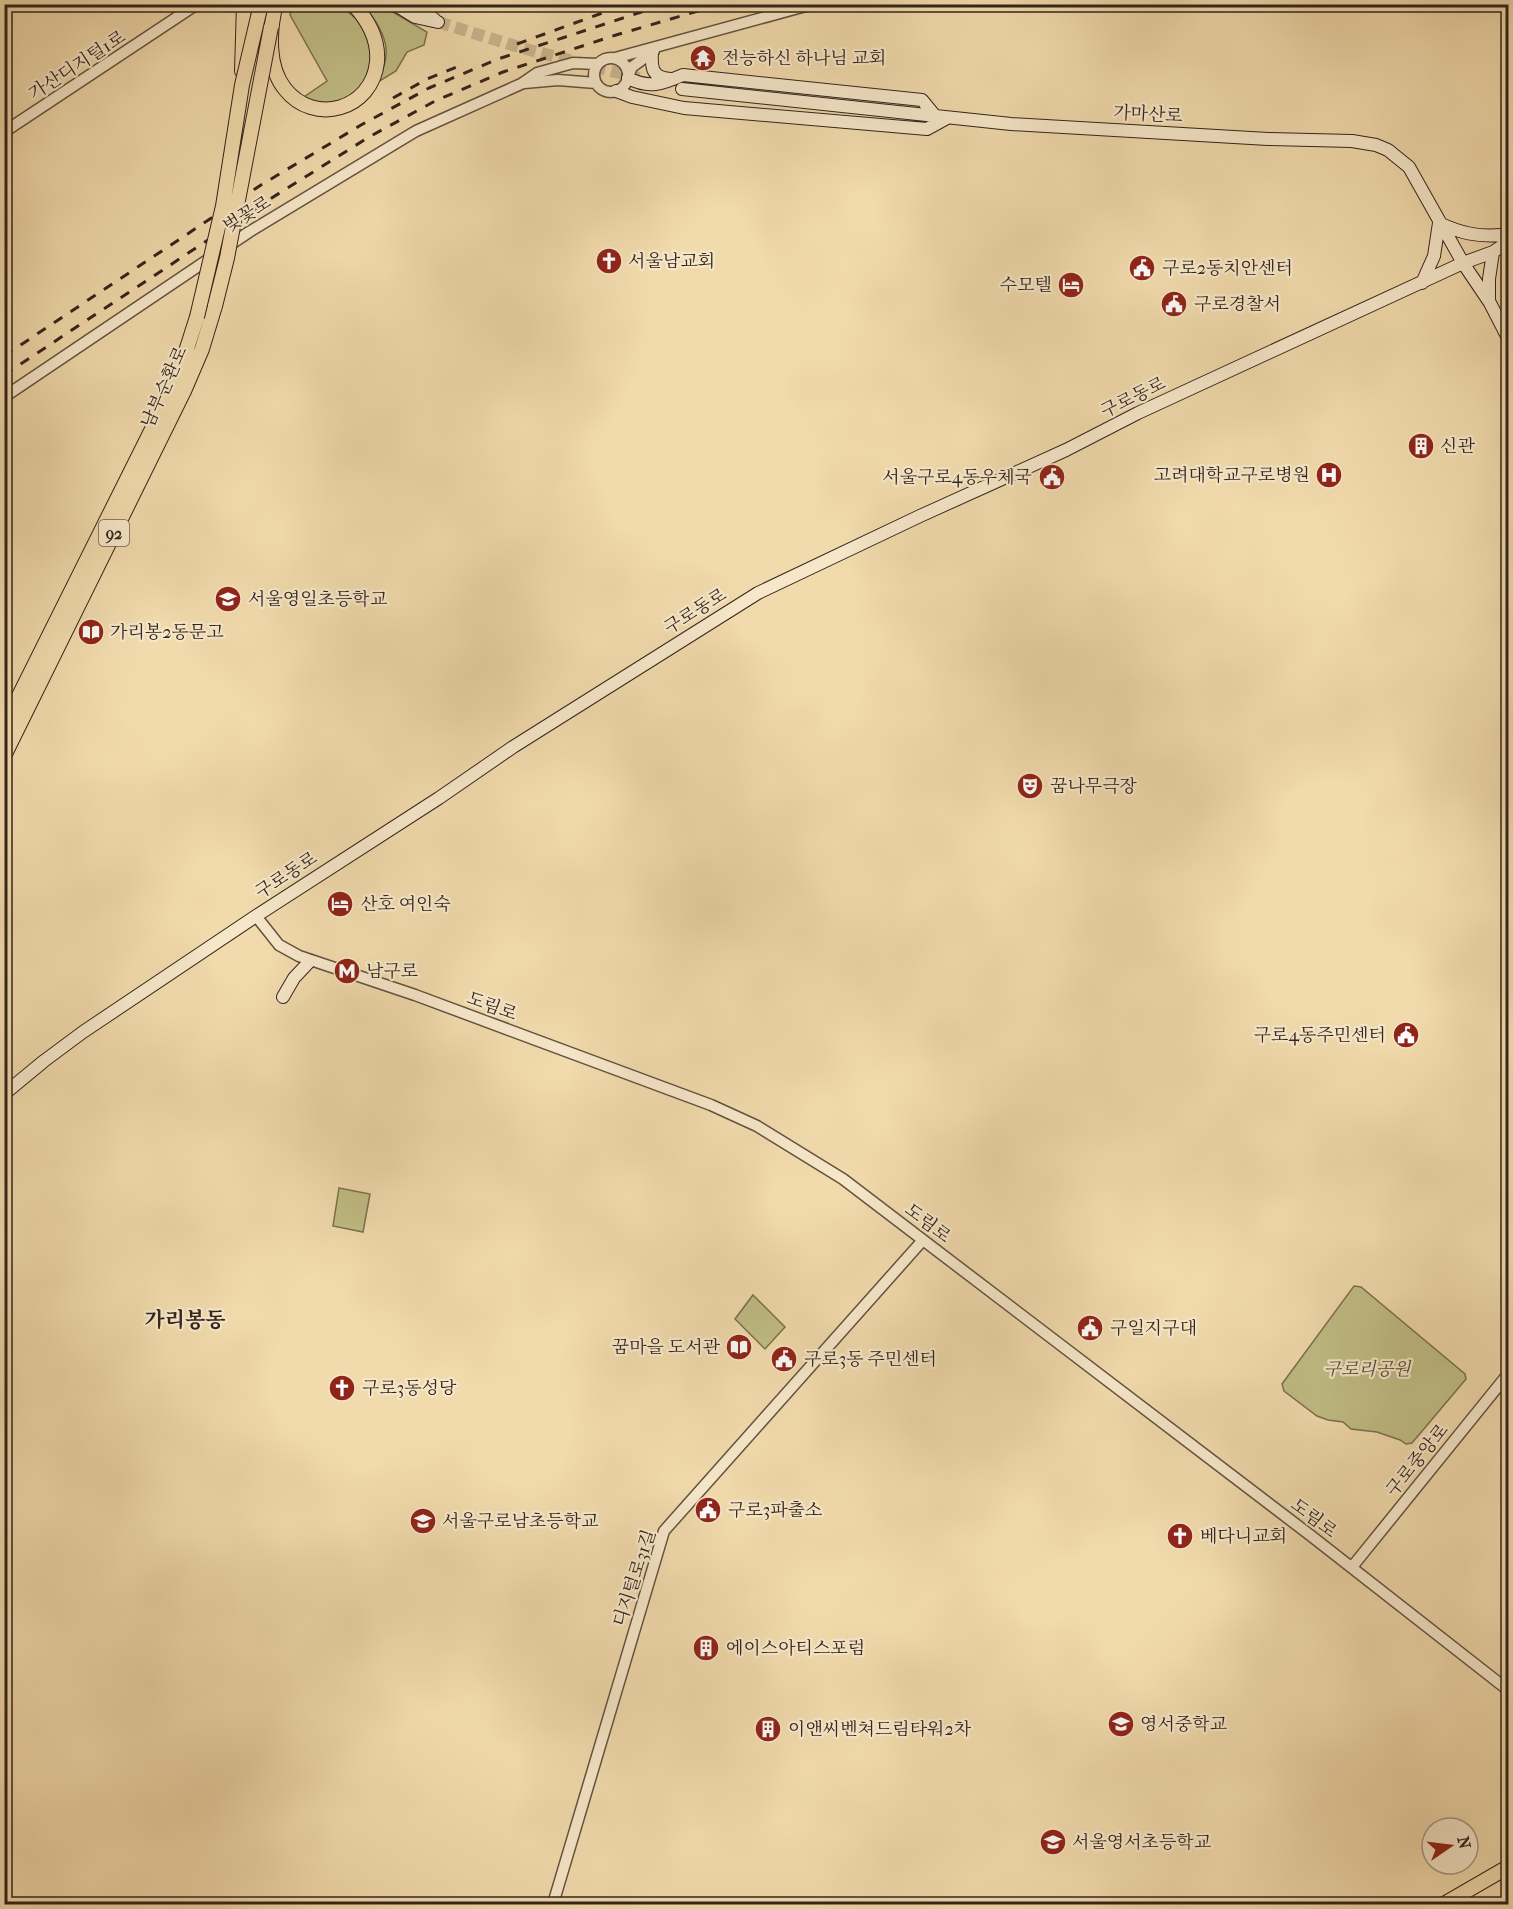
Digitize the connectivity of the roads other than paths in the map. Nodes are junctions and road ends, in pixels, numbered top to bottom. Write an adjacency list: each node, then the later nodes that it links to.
1 (197, 4): 25 (street, 가산디지털1로)
2 (244, 4): 21 (main road, bridge)
3 (261, 4): 21 (main road, 남부순환로 / 92, bridge)
4 (276, 4): 13 (main road, 남부순환로 / 92)
5 (345, 4): 11 (main road)
6 (353, 4): 11 (main road)
7 (394, 4): 12 (main road)
8 (415, 4): 12 (main road)
9 (425, 4): 12 (main road)
10 (813, 4): 14 (street)
11 (363, 15): 13 (main road, bridge)
12 (438, 22)
13 (271, 27): 35 (main road, 남부순환로 / 92, bridge)
14 (657, 49): 15 (street); 17 (street); 18 (main road)
15 (615, 58): 16 (street); 17 (street)
16 (598, 64): 19 (street); 20 (street, 벚꽃로)
17 (628, 76): 18 (main road); 22 (street)
18 (680, 81): 23 (main road); 24 (main road, 가마산로)
19 (596, 83): 20 (street, 벚꽃로); 22 (street)
20 (521, 84): 33 (street, 벚꽃로)
21 (242, 86): 34 (main road, 남부순환로 / 92, bridge)
22 (616, 92): 23 (main road)
23 (681, 108): 24 (main road)
24 (941, 118): 26 (main road, 가마산로)
25 (4, 132)
26 (1440, 223): 27 (main road); 29 (main road, 가마산로); 30 (main road)
27 (1506, 236): 28 (main road, 구로동로); 29 (main road, 구로동로)
28 (1493, 252): 29 (main road, 구로동로); 31 (main road)
29 (1463, 263): 30 (main road, 구로동로); 31 (main road, 가마산로)
30 (1422, 283): 36 (main road, 구로동로)
31 (1490, 303): 32 (main road, 가마산로)
32 (1509, 338)
33 (4, 397)
34 (4, 726)
35 (4, 756)
36 (256, 916): 37 (street, 도림로); 39 (main road, 구로동로)
37 (310, 960): 38 (main road); 40 (street, 도림로)
38 (283, 997)
39 (4, 1094)
40 (923, 1240): 42 (street, 도림로); 47 (street, 디지털로31길)
41 (1509, 1374): 42 (street, 구로중앙로)
42 (1352, 1567): 43 (street, 도림로)
43 (1509, 1689)
44 (1509, 1867): 48 (main road)
45 (4, 1902): 46 (main road)
46 (9, 1905)
47 (553, 1905)
48 (1444, 1905)

